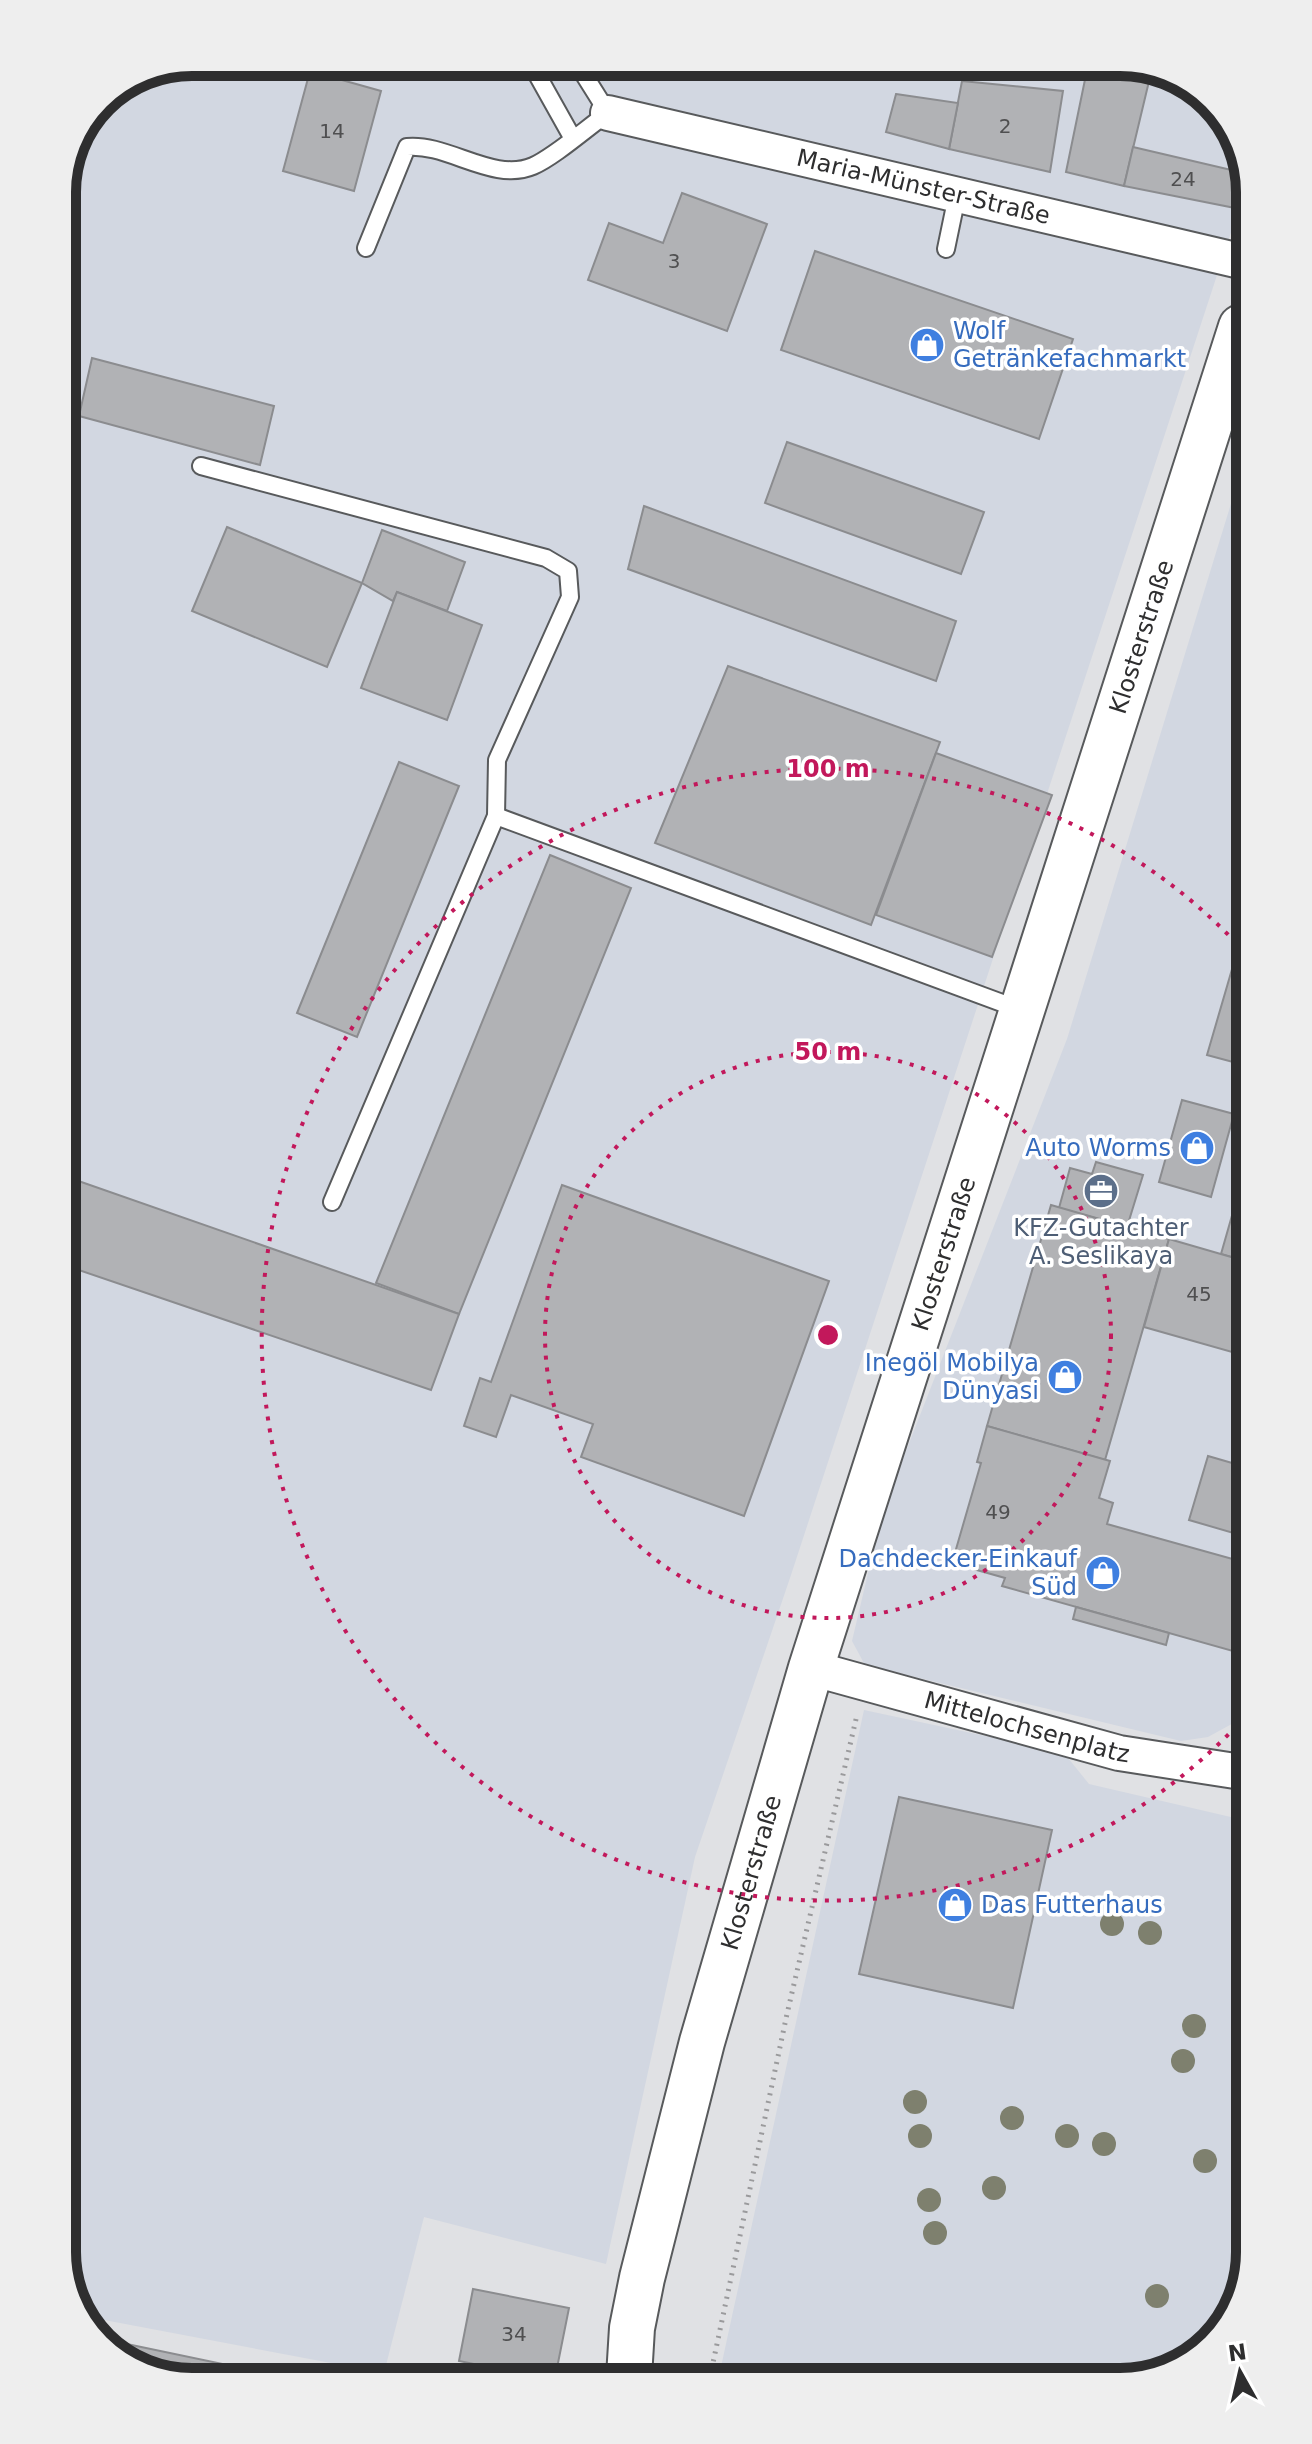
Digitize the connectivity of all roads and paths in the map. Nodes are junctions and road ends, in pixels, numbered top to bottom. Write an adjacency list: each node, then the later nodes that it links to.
1 (538, 76): 4 (lane)
2 (585, 76): 3 (lane)
3 (608, 113): 4 (lane); 5 (street, Maria-Münster-Straße)
4 (572, 137): 6 (lane)
5 (957, 196): 7 (lane); 8 (street, Maria-Münster-Straße)
6 (366, 248)
7 (946, 249)
8 (1236, 260)
9 (1236, 343): 12 (street, Klosterstraße)
10 (201, 466): 11 (lane)
11 (496, 816): 12 (lane); 13 (lane)
12 (1023, 1011): 14 (street, Klosterstraße)
13 (332, 1202)
14 (811, 1668): 15 (street, Mittelochsenplatz); 17 (street, Klosterstraße)
15 (864, 1683): 16 (street, Mittelochsenplatz); 20 (path)
16 (1236, 1771)
17 (642, 2278): 18 (street, Klosterstraße); 19 (street, Klosterstraße)
18 (630, 2368)
19 (648, 2368)
20 (712, 2368)

